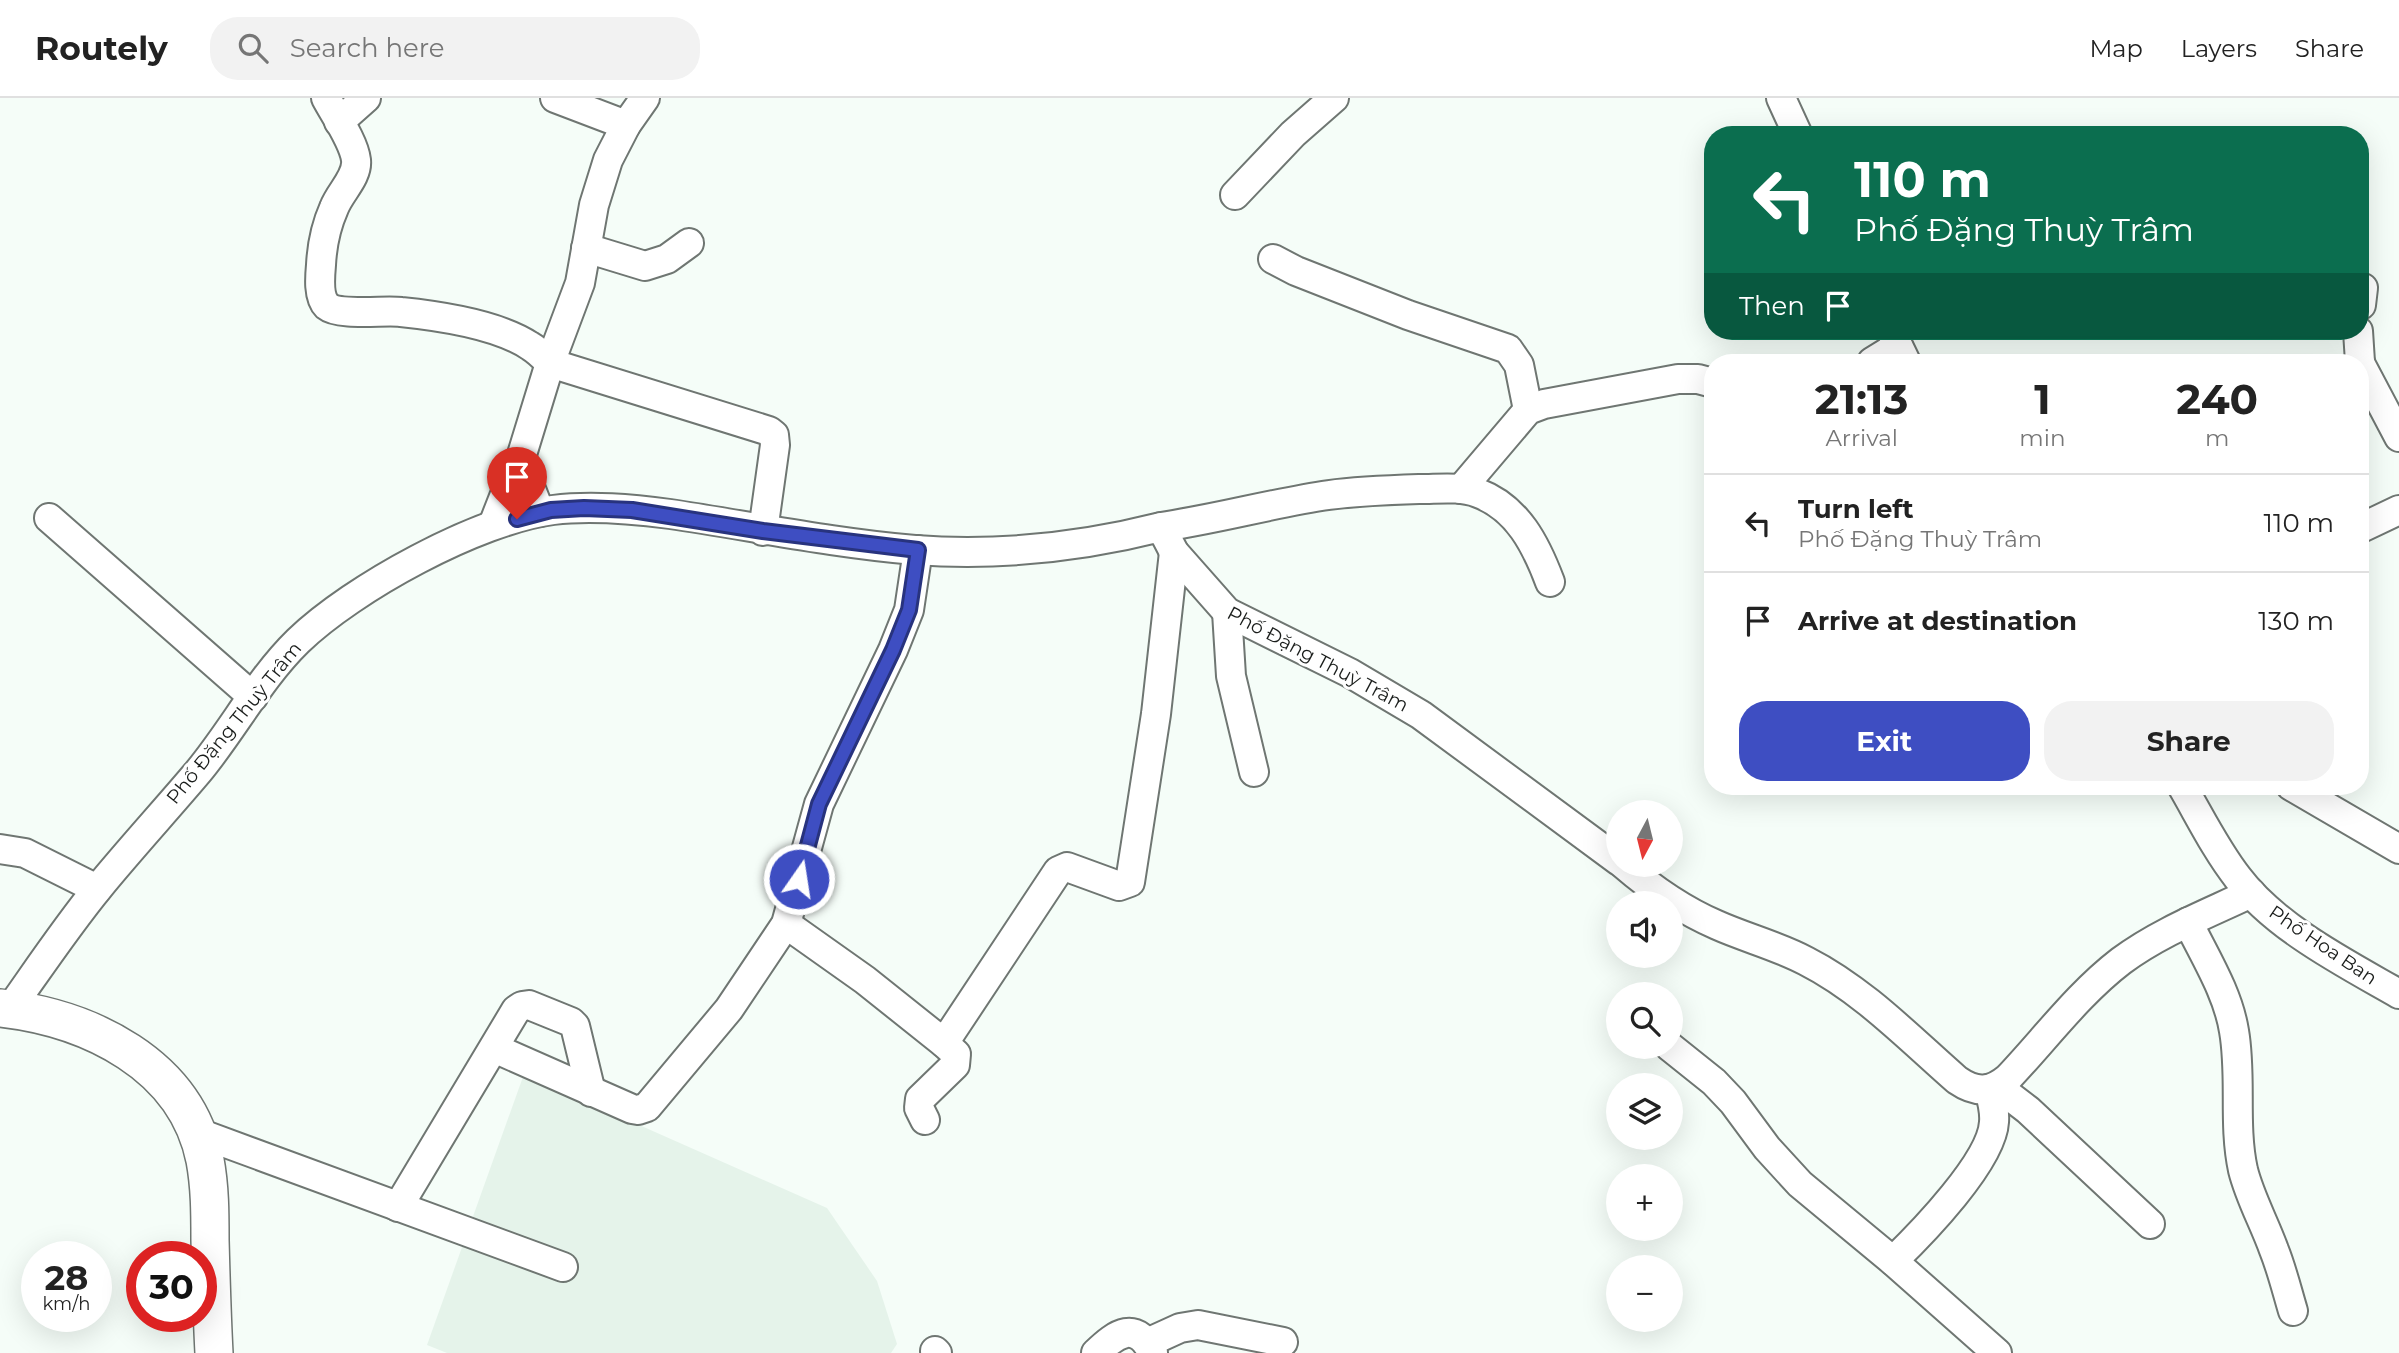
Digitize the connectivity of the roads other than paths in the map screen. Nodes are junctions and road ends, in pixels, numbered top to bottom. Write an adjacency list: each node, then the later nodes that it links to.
1 (326, 98): 7 (street)
2 (366, 98): 7 (street)
3 (555, 98): 8 (street)
4 (645, 98): 8 (street)
5 (1334, 98): 10 (street)
6 (1781, 98): 9 (street)
7 (339, 122): 14 (street)
8 (626, 125): 12 (street)
9 (1794, 126)
10 (1235, 195)
11 (689, 243): 12 (street)
12 (586, 248): 14 (street)
13 (1273, 259): 17 (street)
14 (550, 363): 19 (street); 27 (street)
15 (1704, 381): 17 (street)
16 (2369, 381): 18 (street)
17 (1528, 410): 20 (street)
18 (2399, 437)
19 (520, 461): 22 (street); 25 (street)
20 (1461, 489): 26 (street); 30 (street)
21 (2399, 510): 24 (street)
22 (540, 512): 25 (street, Phố Đặng Thuỳ Trâm); 27 (street, Phố Đặng Thuỳ Trâm)
23 (49, 518): 32 (street)
24 (2369, 524)
25 (493, 525): 32 (street, Phố Đặng Thuỳ Trâm)
26 (1161, 527): 28 (street, Phố Đặng Thuỳ Trâm); 29 (street, Phố Đặng Thuỳ Trâm)
27 (763, 531): 28 (street, Phố Đặng Thuỳ Trâm)
28 (918, 550): 43 (street)
29 (1174, 552): 31 (street, Phố Đặng Thuỳ Trâm); 46 (street)
30 (1550, 582)
31 (1227, 612): 33 (street); 38 (street, Phố Đặng Thuỳ Trâm)
32 (253, 697): 40 (street, Phố Đặng Thuỳ Trâm)
33 (1254, 772)
34 (2187, 795): 41 (street, Phố Hoa Ban)
35 (2306, 795): 37 (street)
36 (0, 849): 40 (street)
37 (2399, 849)
38 (1606, 852)
39 (1638, 877): 49 (street, Phố Đặng Thuỳ Trâm)
40 (97, 889): 45 (street, Phố Đặng Thuỳ Trâm)
41 (2251, 893): 42 (street); 44 (street, Phố Hoa Ban)
42 (2188, 922): 49 (street); 57 (street)
43 (786, 924): 46 (street); 50 (street)
44 (2399, 994)
45 (5, 1009): 52 (main road)
46 (944, 1043): 51 (street)
47 (494, 1048): 50 (street); 50 (street); 53 (street)
48 (1683, 1057): 55 (street)
49 (1993, 1088): 54 (street); 55 (street)
50 (591, 1092)
51 (925, 1121)
52 (196, 1132): 53 (street); 60 (main road)
53 (398, 1207): 56 (street)
54 (2150, 1224)
55 (1893, 1261): 62 (street)
56 (562, 1267)
57 (2293, 1311)
58 (1283, 1342): 59 (street)
59 (1150, 1348): 61 (street)
60 (214, 1353)
61 (1096, 1353)
62 (1997, 1353)

